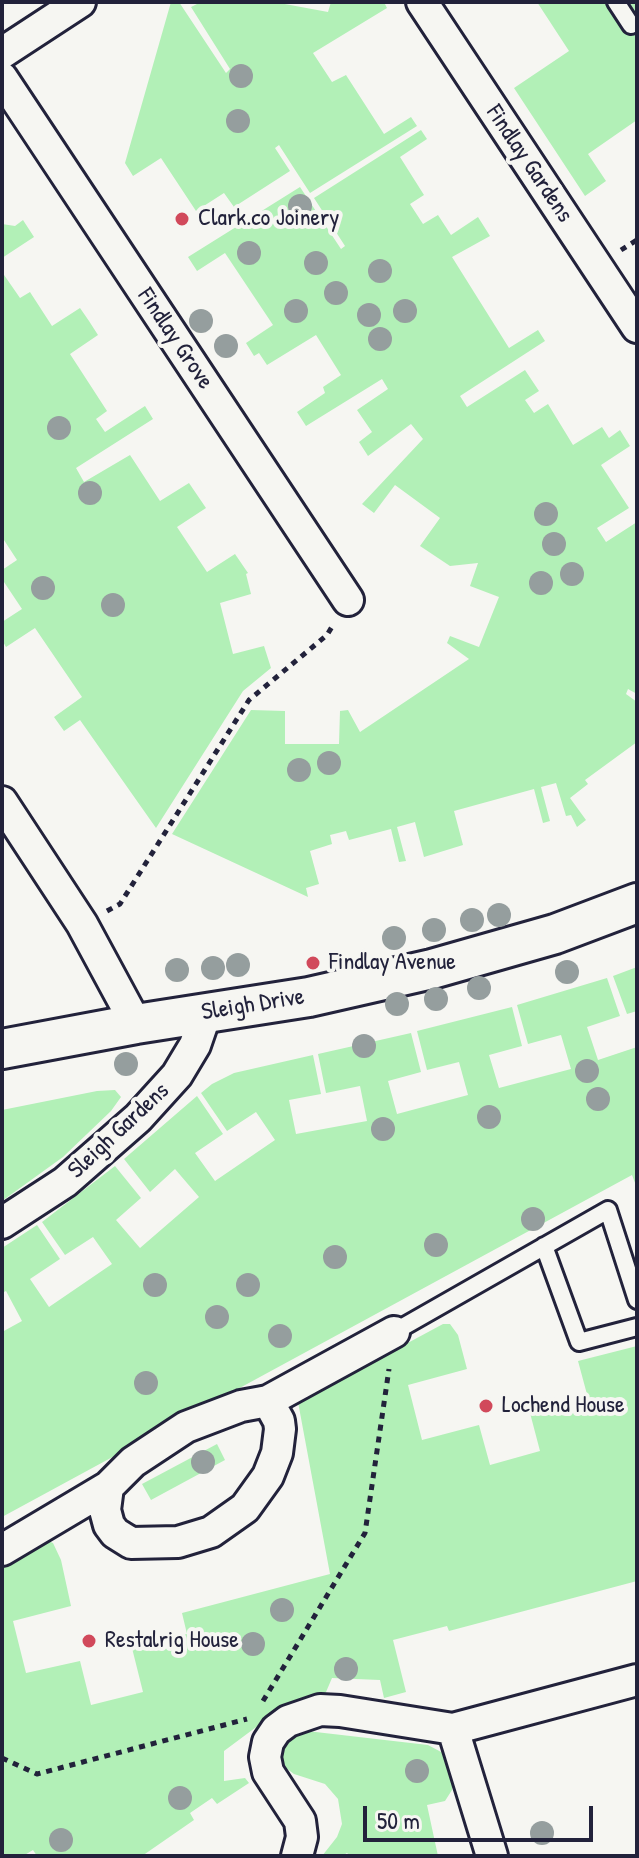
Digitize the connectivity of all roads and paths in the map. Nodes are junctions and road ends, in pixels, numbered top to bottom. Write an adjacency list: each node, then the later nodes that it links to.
1 (80, 2): 5 (street)
2 (422, 2): 7 (street, Findlay Gardens)
3 (616, 2): 4 (lane)
4 (631, 25)
5 (2, 53)
6 (2, 78): 8 (street, Findlay Grove)
7 (637, 327)
8 (348, 600): 11 (path)
9 (2, 802): 11 (street)
10 (637, 903): 12 (street, Sleigh Drive)
11 (82, 924): 13 (street)
12 (206, 1013): 13 (street, Sleigh Drive); 15 (street, Sleigh Gardens)
13 (136, 1024): 14 (street, Sleigh Drive)
14 (2, 1049)
15 (2, 1223)
16 (544, 1246): 17 (lane); 18 (lane); 19 (lane)
17 (637, 1300)
18 (637, 1327)
19 (394, 1332): 20 (street); 24 (path)
20 (268, 1401): 21 (street); 21 (street)
21 (108, 1487): 22 (street)
22 (2, 1550)
23 (637, 1680): 26 (street)
24 (261, 1704)
25 (253, 1717): 27 (path)
26 (453, 1729): 28 (street); 29 (street)
27 (2, 1758)
28 (297, 1856)
29 (492, 1856)

